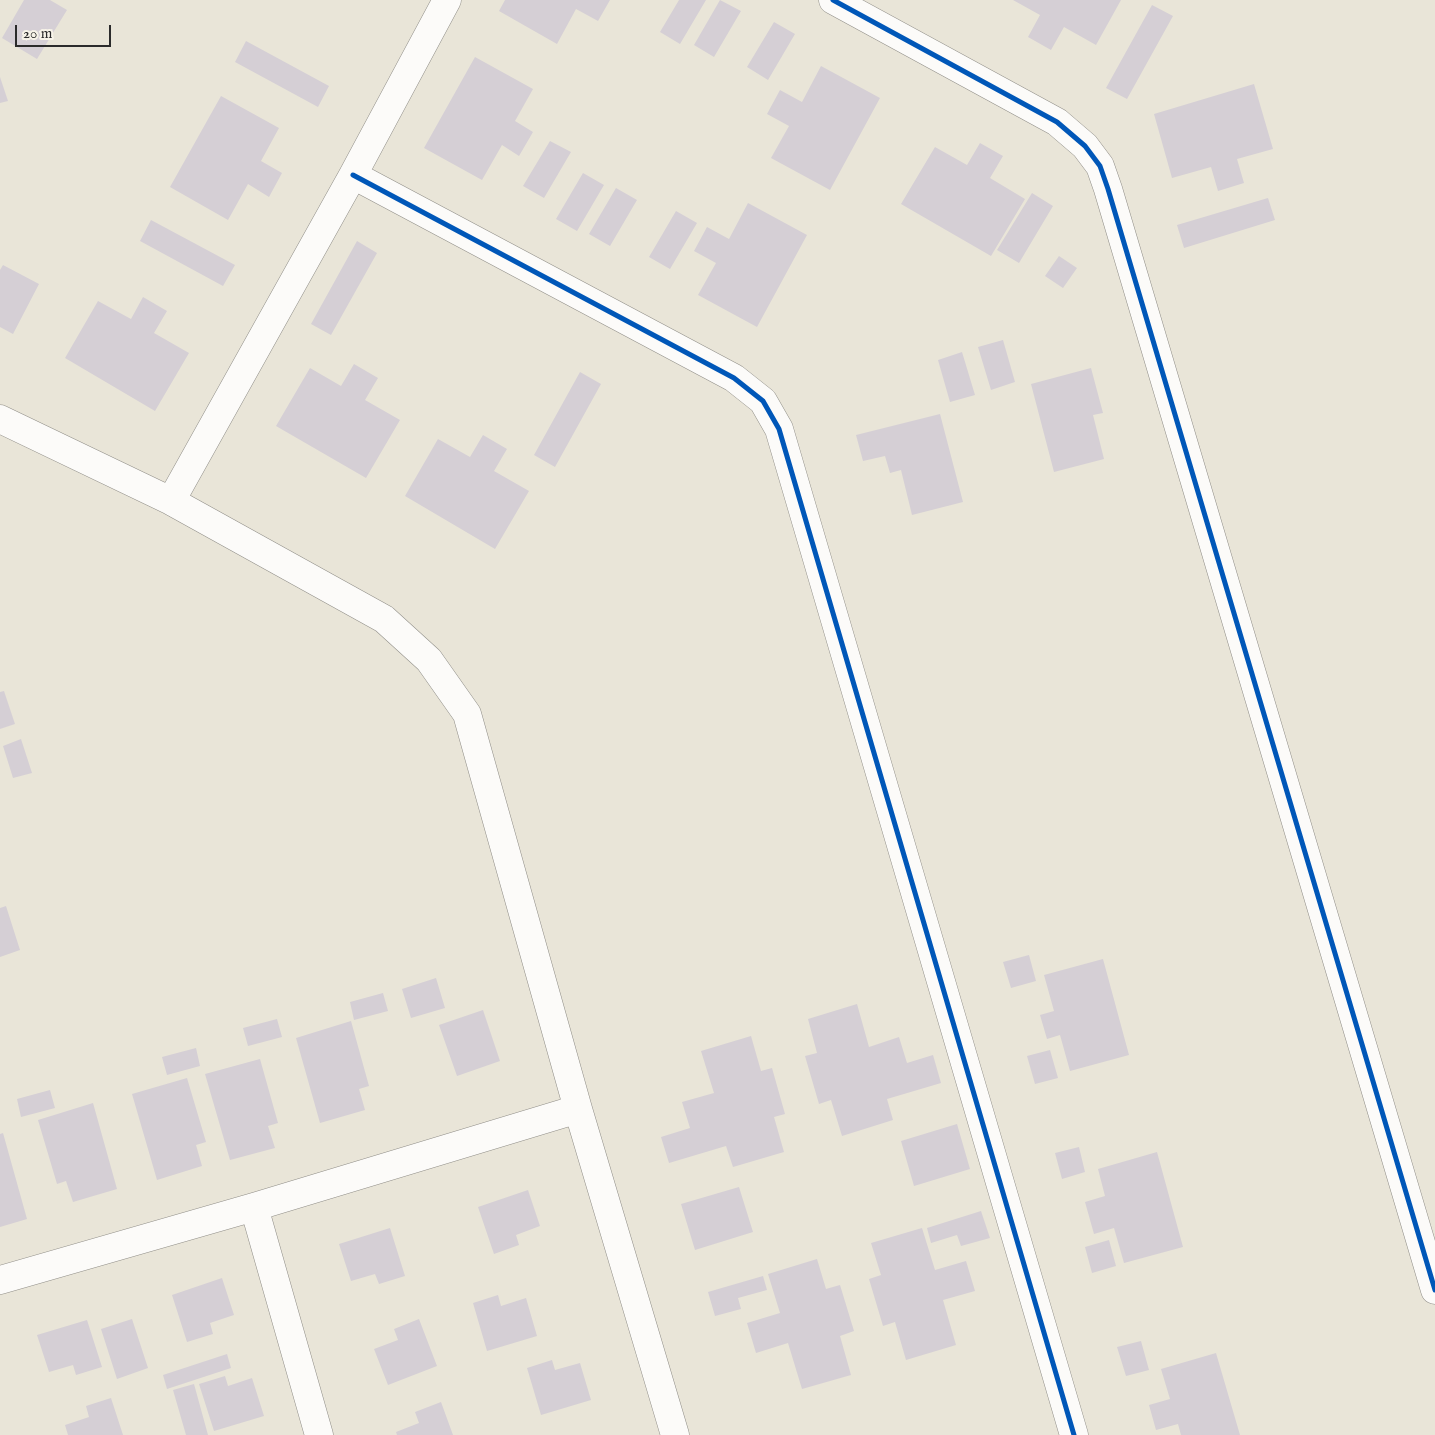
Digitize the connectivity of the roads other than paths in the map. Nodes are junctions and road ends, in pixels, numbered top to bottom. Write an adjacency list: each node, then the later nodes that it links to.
1 (447, 0): 3 (street)
2 (833, 0): 9 (street)
3 (353, 175): 5 (street); 12 (street)
4 (0, 419): 5 (street)
5 (171, 501): 6 (street)
6 (578, 1108): 7 (street); 11 (street)
7 (254, 1206): 8 (street); 10 (street)
8 (0, 1280)
9 (1435, 1290)
10 (319, 1435)
11 (675, 1435)
12 (1074, 1435)

